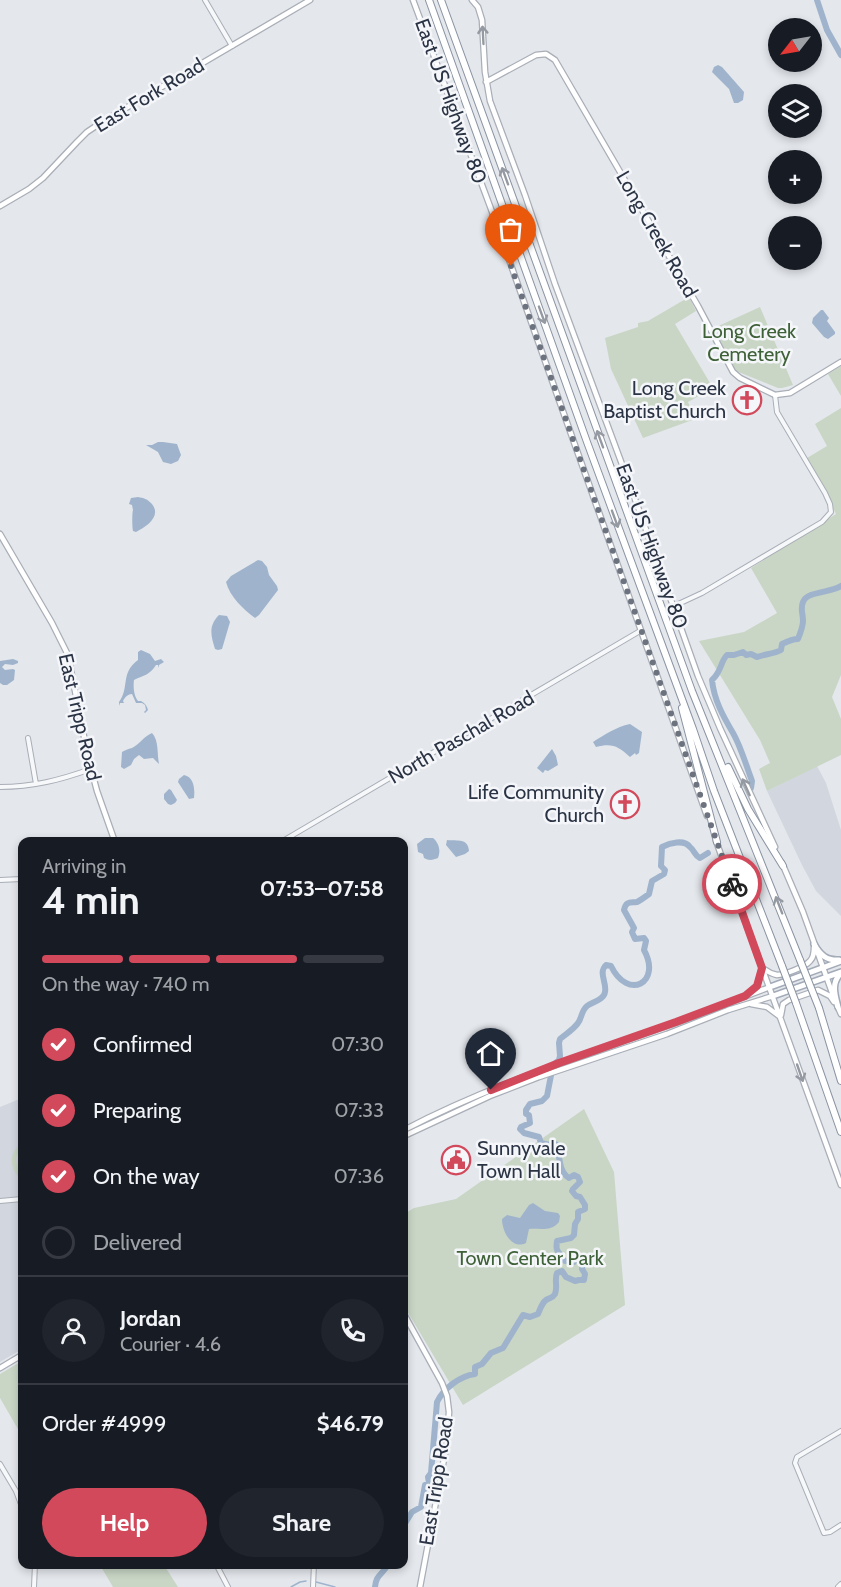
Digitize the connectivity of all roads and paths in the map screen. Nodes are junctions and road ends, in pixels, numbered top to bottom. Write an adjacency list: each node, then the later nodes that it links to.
1 (205, 0): 7 (street)
2 (310, 0): 7 (main road, East Fork Road)
3 (413, 0): 14 (main road, East US Highway 80)
4 (428, 0): 16 (highway, one-way to 16)
5 (441, 0): 15 (highway, one-way to 5)
6 (472, 0): 8 (main road, East US Highway 80, one-way to 6)
7 (232, 46): 9 (main road, East Fork Road)
8 (486, 82): 11 (main road, Long Creek Road); 13 (main road, East US Highway 80)
9 (0, 206)
10 (841, 362): 11 (main road)
11 (775, 394): 13 (street)
12 (0, 534): 18 (main road, East Tripp Road)
13 (674, 606): 24 (main road, East US Highway 80, one-way to 13)
14 (640, 631): 22 (street, North Paschal Road); 23 (main road, East US Highway 80)
15 (692, 691): 24 (highway); 43 (highway, one-way to 15, bridge)
16 (680, 695): 23 (highway); 46 (highway, bridge)
17 (28, 738): 19 (street)
18 (91, 769): 19 (street); 21 (main road, East Tripp Road)
19 (36, 784): 20 (street)
20 (0, 787)
21 (114, 837)
22 (290, 837)
23 (717, 842): 29 (main road, East US Highway 80)
24 (783, 866): 27 (main road, East US Highway 80)
25 (18, 879): 26 (street)
26 (0, 880)
27 (814, 944): 28 (main road); 29 (main road); 30 (main road, East US Highway 80)
28 (841, 960): 30 (main road)
29 (762, 968): 33 (main road, East US Highway 80); 34 (main road)
30 (822, 968): 32 (main road, East US Highway 80); 33 (main road)
31 (841, 973): 32 (main road); 37 (main road)
32 (826, 977): 35 (main road); 37 (main road, East US Highway 80)
33 (770, 987): 34 (main road); 35 (main road, East US Highway 80)
34 (745, 996): 40 (main road)
35 (773, 996): 36 (main road); 39 (main road, East US Highway 80)
36 (750, 1003): 39 (main road); 41 (main road)
37 (838, 1007): 38 (main road, East US Highway 80); 39 (main road)
38 (841, 1014)
39 (781, 1018): 48 (main road, East US Highway 80, one-way to 48)
40 (635, 1037): 41 (main road); 42 (main road)
41 (637, 1044): 42 (main road)
42 (530, 1077): 44 (main road)
43 (841, 1081)
44 (457, 1107): 45 (main road); 47 (main road)
45 (408, 1128)
46 (841, 1132)
47 (408, 1134)
48 (841, 1185)
49 (18, 1200): 50 (street)
50 (0, 1202)
51 (408, 1321): 65 (main road, East Tripp Road)
52 (18, 1357): 53 (main road)
53 (0, 1368)
54 (841, 1431): 57 (street)
55 (0, 1464): 56 (street)
56 (18, 1498)
57 (841, 1526)
58 (34, 1569): 62 (street)
59 (219, 1569): 63 (street)
60 (314, 1569): 64 (street)
61 (841, 1584): 66 (street)
62 (34, 1587)
63 (228, 1587)
64 (313, 1587)
65 (420, 1587)
66 (838, 1587)

